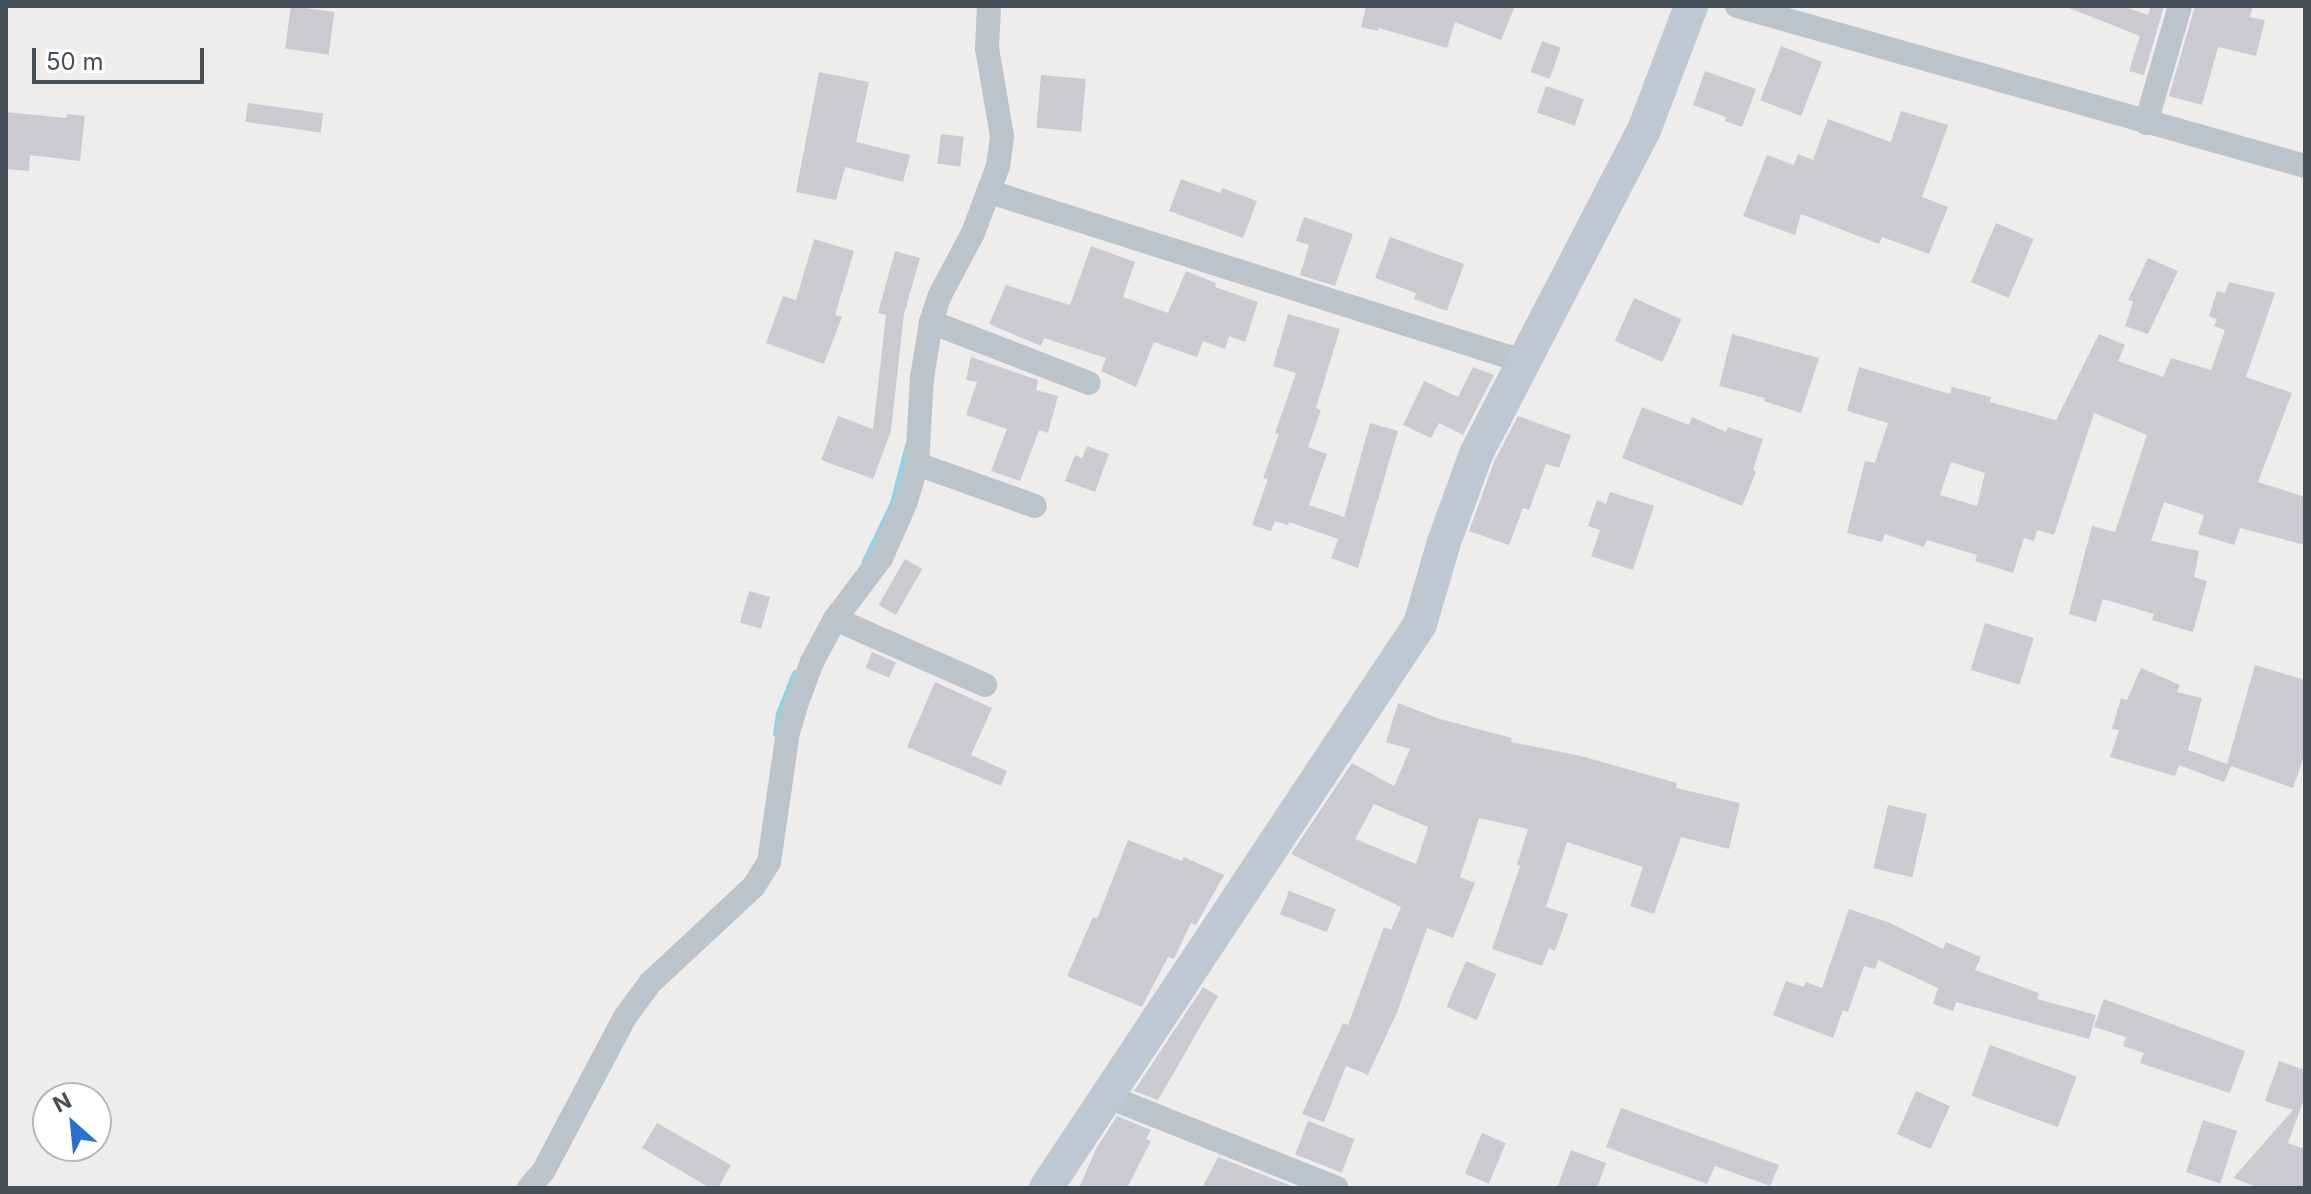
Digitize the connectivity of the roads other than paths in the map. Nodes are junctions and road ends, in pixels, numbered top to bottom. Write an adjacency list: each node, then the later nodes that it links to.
1 (989, 6): 7 (street)
2 (1691, 6): 9 (street)
3 (1737, 6): 5 (street)
4 (2180, 6): 5 (street)
5 (2146, 123): 6 (street)
6 (2305, 166)
7 (990, 192): 8 (street); 9 (street)
8 (931, 322): 10 (street); 11 (street)
9 (1525, 362): 15 (street)
10 (1089, 383)
11 (917, 464): 12 (street); 13 (street)
12 (1035, 506)
13 (835, 619): 14 (street); 16 (street)
14 (985, 685)
15 (1109, 1097): 17 (street); 18 (street)
16 (529, 1188)
17 (1046, 1188)
18 (1337, 1188)

